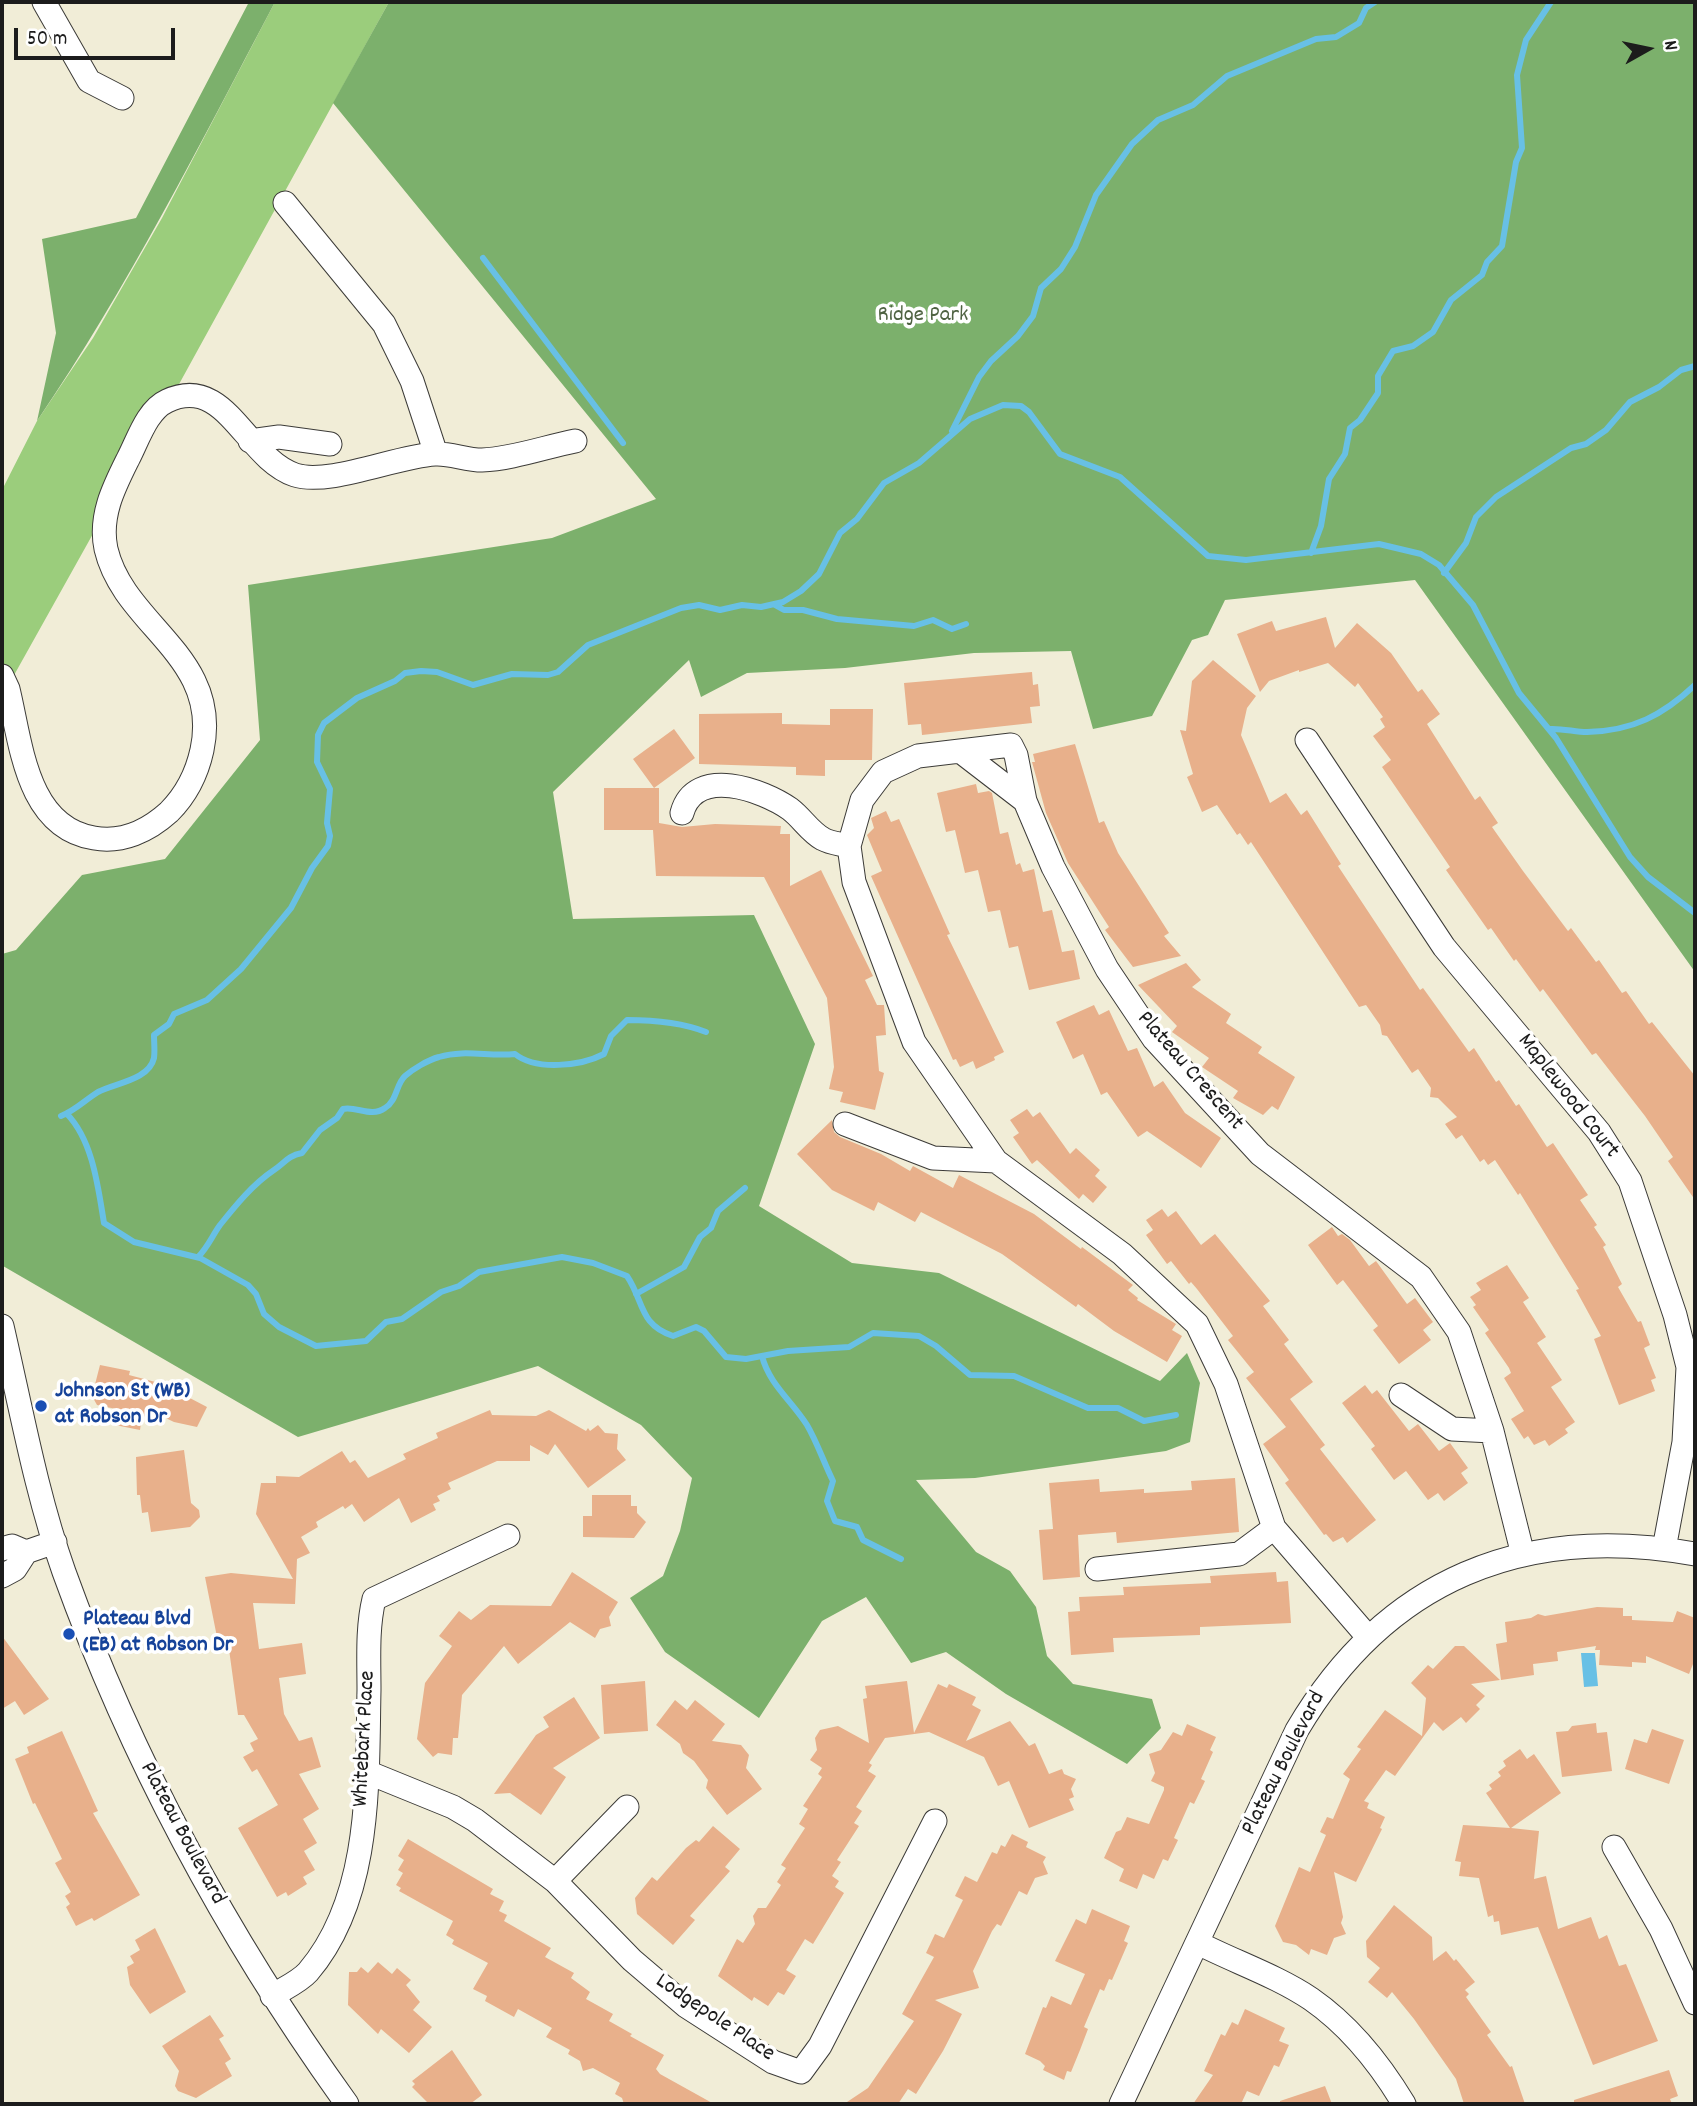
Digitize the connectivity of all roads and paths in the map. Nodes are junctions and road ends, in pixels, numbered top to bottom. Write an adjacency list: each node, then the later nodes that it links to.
1 (44, 2): 2 (street)
2 (122, 99)
3 (285, 203): 7 (street)
4 (250, 441): 6 (street); 7 (street); 8 (street)
5 (575, 441): 7 (street)
6 (330, 444)
7 (436, 454)
8 (2, 676)
9 (1307, 740): 23 (street, Maplewood Court)
10 (960, 751): 11 (street, Plateau Crescent); 11 (street); 13 (street)
11 (1025, 801): 18 (street, Plateau Crescent)
12 (682, 813): 13 (street)
13 (849, 846): 15 (street)
14 (845, 1124): 15 (street)
15 (996, 1161): 19 (street)
16 (2, 1326): 21 (street, Plateau Boulevard)
17 (1401, 1395): 18 (street)
18 (1493, 1431): 26 (street, Plateau Crescent)
19 (1274, 1528): 27 (street); 29 (street)
20 (508, 1536): 30 (street, Whitebark Place)
21 (55, 1542): 24 (street); 36 (street, Plateau Boulevard)
22 (2, 1549): 24 (street)
23 (1664, 1549): 25 (street, Plateau Boulevard); 26 (street, Plateau Boulevard)
24 (26, 1552): 28 (street)
25 (1695, 1554)
26 (1523, 1555): 29 (street, Plateau Boulevard)
27 (1097, 1569)
28 (2, 1576)
29 (1368, 1637): 35 (street, Plateau Boulevard)
30 (367, 1772): 34 (street, Lodgepole Place); 36 (street, Whitebark Place)
31 (627, 1807): 34 (street)
32 (935, 1821): 34 (street, Lodgepole Place)
33 (1614, 1847): 37 (street)
34 (555, 1881)
35 (1198, 1943): 39 (street, Plateau Boulevard); 40 (street)
36 (272, 1996): 38 (street, Plateau Boulevard)
37 (1695, 2003)
38 (347, 2104)
39 (1121, 2104)
40 (1404, 2104)

